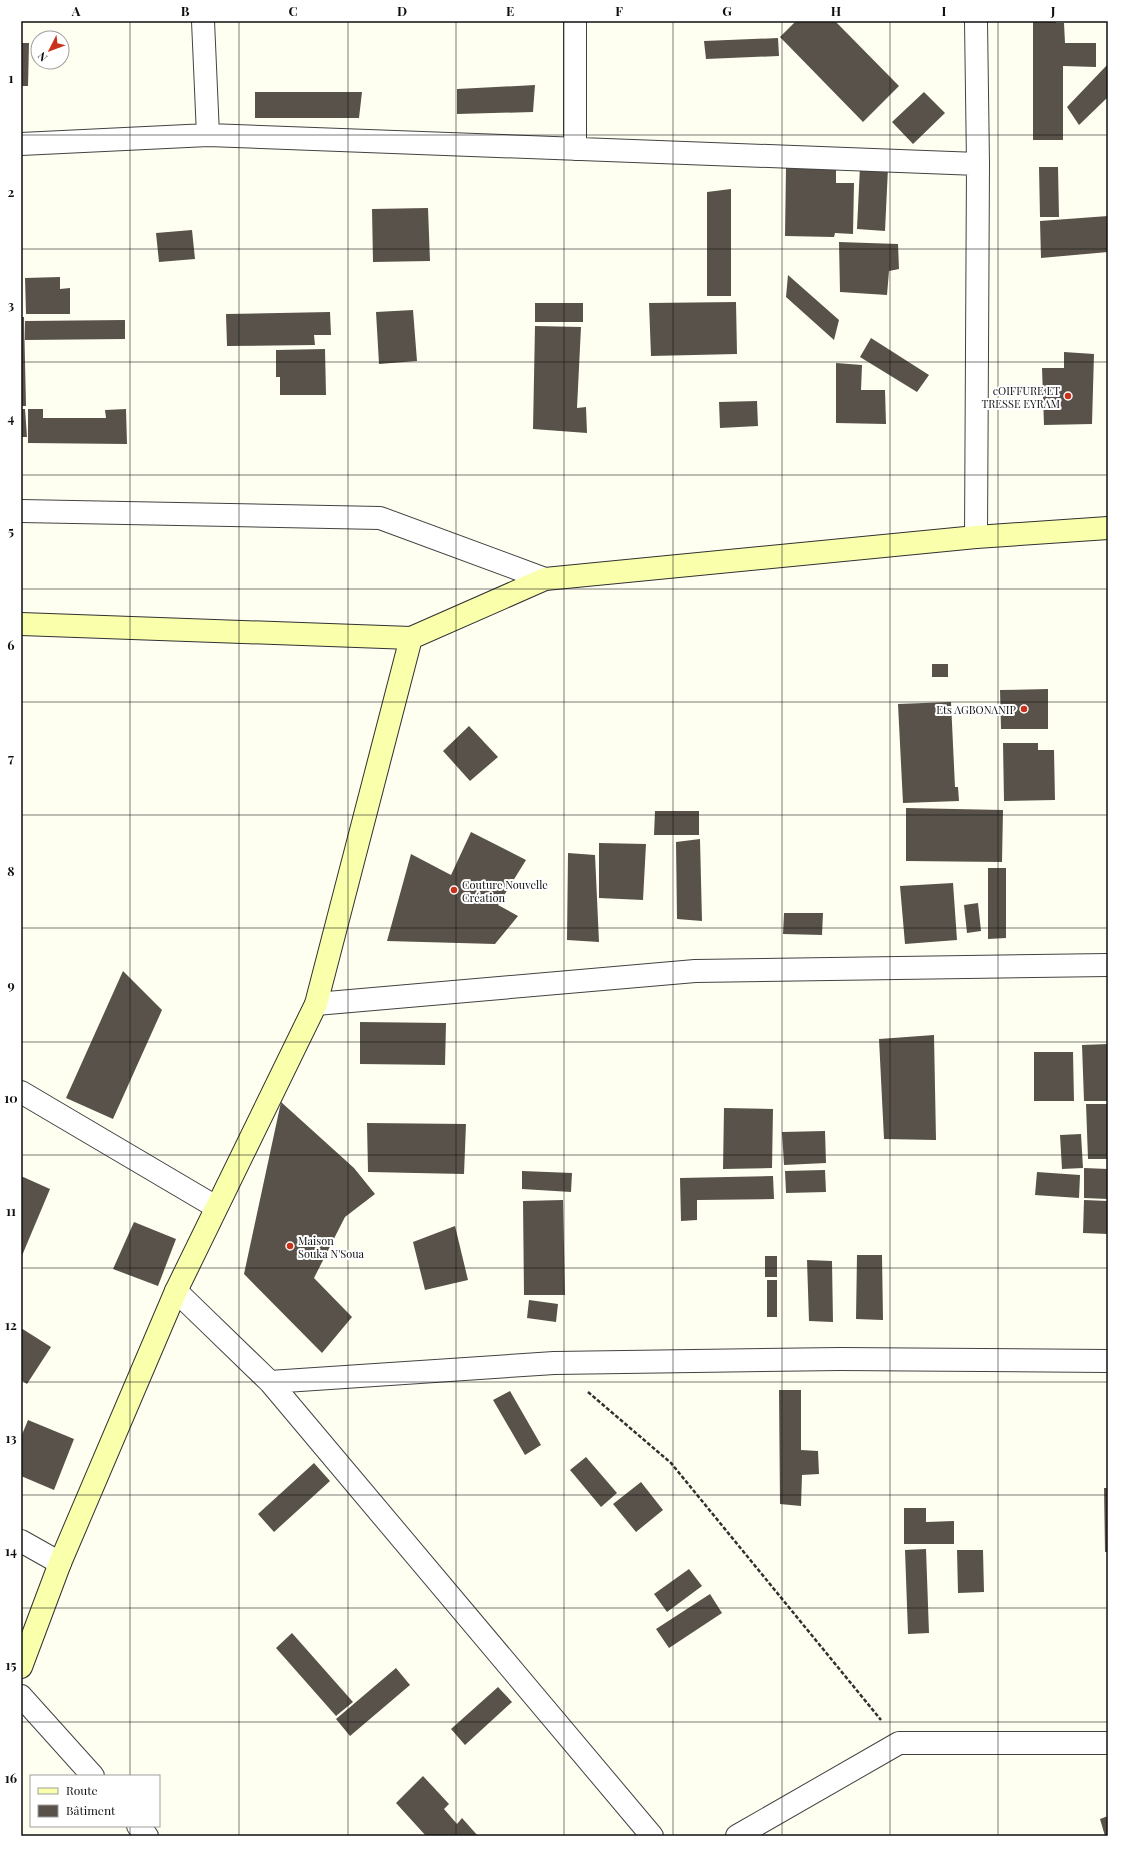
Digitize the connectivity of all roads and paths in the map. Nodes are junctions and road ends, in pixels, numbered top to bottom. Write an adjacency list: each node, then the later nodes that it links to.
1 (203, 21): 4 (street)
2 (574, 21): 6 (street)
3 (976, 21): 7 (street)
4 (208, 135): 5 (street); 6 (street)
5 (21, 144)
6 (575, 149): 7 (street)
7 (978, 164): 10 (street)
8 (21, 511): 11 (street)
9 (1108, 528): 10 (street)
10 (976, 537): 11 (street)
11 (545, 579): 13 (street)
12 (21, 624): 13 (street)
13 (411, 638): 15 (street)
14 (1108, 965): 15 (street)
15 (316, 1004): 17 (street)
16 (21, 1092): 17 (street)
17 (216, 1207): 18 (street)
18 (176, 1291): 21 (street); 23 (street)
19 (1108, 1361): 20 (street)
20 (554, 1363): 21 (street); 26 (path)
21 (270, 1382): 31 (street)
22 (21, 1541): 23 (street)
23 (60, 1563): 24 (street)
24 (21, 1667)
25 (21, 1696): 28 (street)
26 (899, 1743): 27 (street); 32 (street)
27 (1108, 1743)
28 (92, 1775)
29 (139, 1827): 30 (street)
30 (148, 1836)
31 (652, 1836)
32 (737, 1836)

